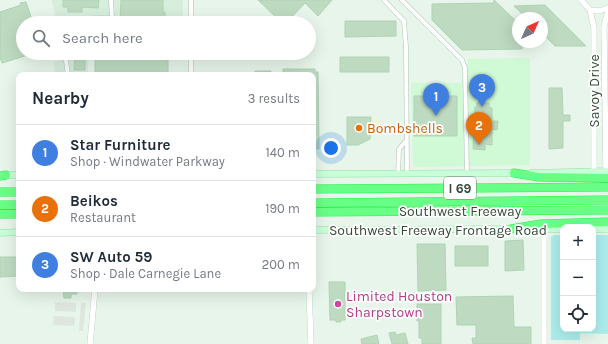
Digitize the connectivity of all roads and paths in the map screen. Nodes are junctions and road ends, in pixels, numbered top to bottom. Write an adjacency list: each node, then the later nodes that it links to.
1 (111, 0): 9 (street)
2 (191, 0): 10 (street)
3 (384, 0): 15 (street)
4 (402, 0): 21 (street)
5 (581, 0): 7 (street)
6 (608, 8): 7 (street)
7 (590, 10): 16 (street, Savoy Drive)
8 (608, 11): 22 (street, Savoy Drive)
9 (112, 16)
10 (191, 16)
11 (66, 60): 13 (street)
12 (191, 60): 14 (street)
13 (68, 72)
14 (192, 72)
15 (406, 140): 19 (street); 20 (street)
16 (594, 172): 17 (main road); 22 (main road)
17 (514, 173): 21 (main road); 22 (highway)
18 (316, 174): 19 (main road)
19 (398, 174): 20 (main road)
20 (407, 174): 21 (main road)
21 (467, 174)
22 (607, 174)
23 (2, 175): 24 (main road)
24 (16, 175)
25 (608, 187): 26 (highway, Southwest Freeway / I 69)
26 (316, 189)
27 (0, 192): 28 (highway)
28 (16, 192)
29 (608, 200): 30 (highway)
30 (316, 203)
31 (0, 205): 32 (highway)
32 (16, 205)
33 (608, 210): 34 (highway, Southwest Freeway / I 69)
34 (316, 212)
35 (0, 214): 36 (highway)
36 (16, 214)
37 (608, 222): 38 (highway)
38 (511, 229): 39 (main road, Southwest Freeway Frontage Road); 43 (main road, Southwest Freeway Frontage Road)
39 (544, 229): 40 (main road, Southwest Freeway Frontage Road); 50 (street)
40 (560, 229)
41 (596, 229): 42 (main road)
42 (608, 229)
43 (316, 230)
44 (16, 232): 45 (main road)
45 (0, 233)
46 (95, 292): 48 (street)
47 (309, 292): 49 (street)
48 (90, 344)
49 (311, 344)
50 (544, 344)

